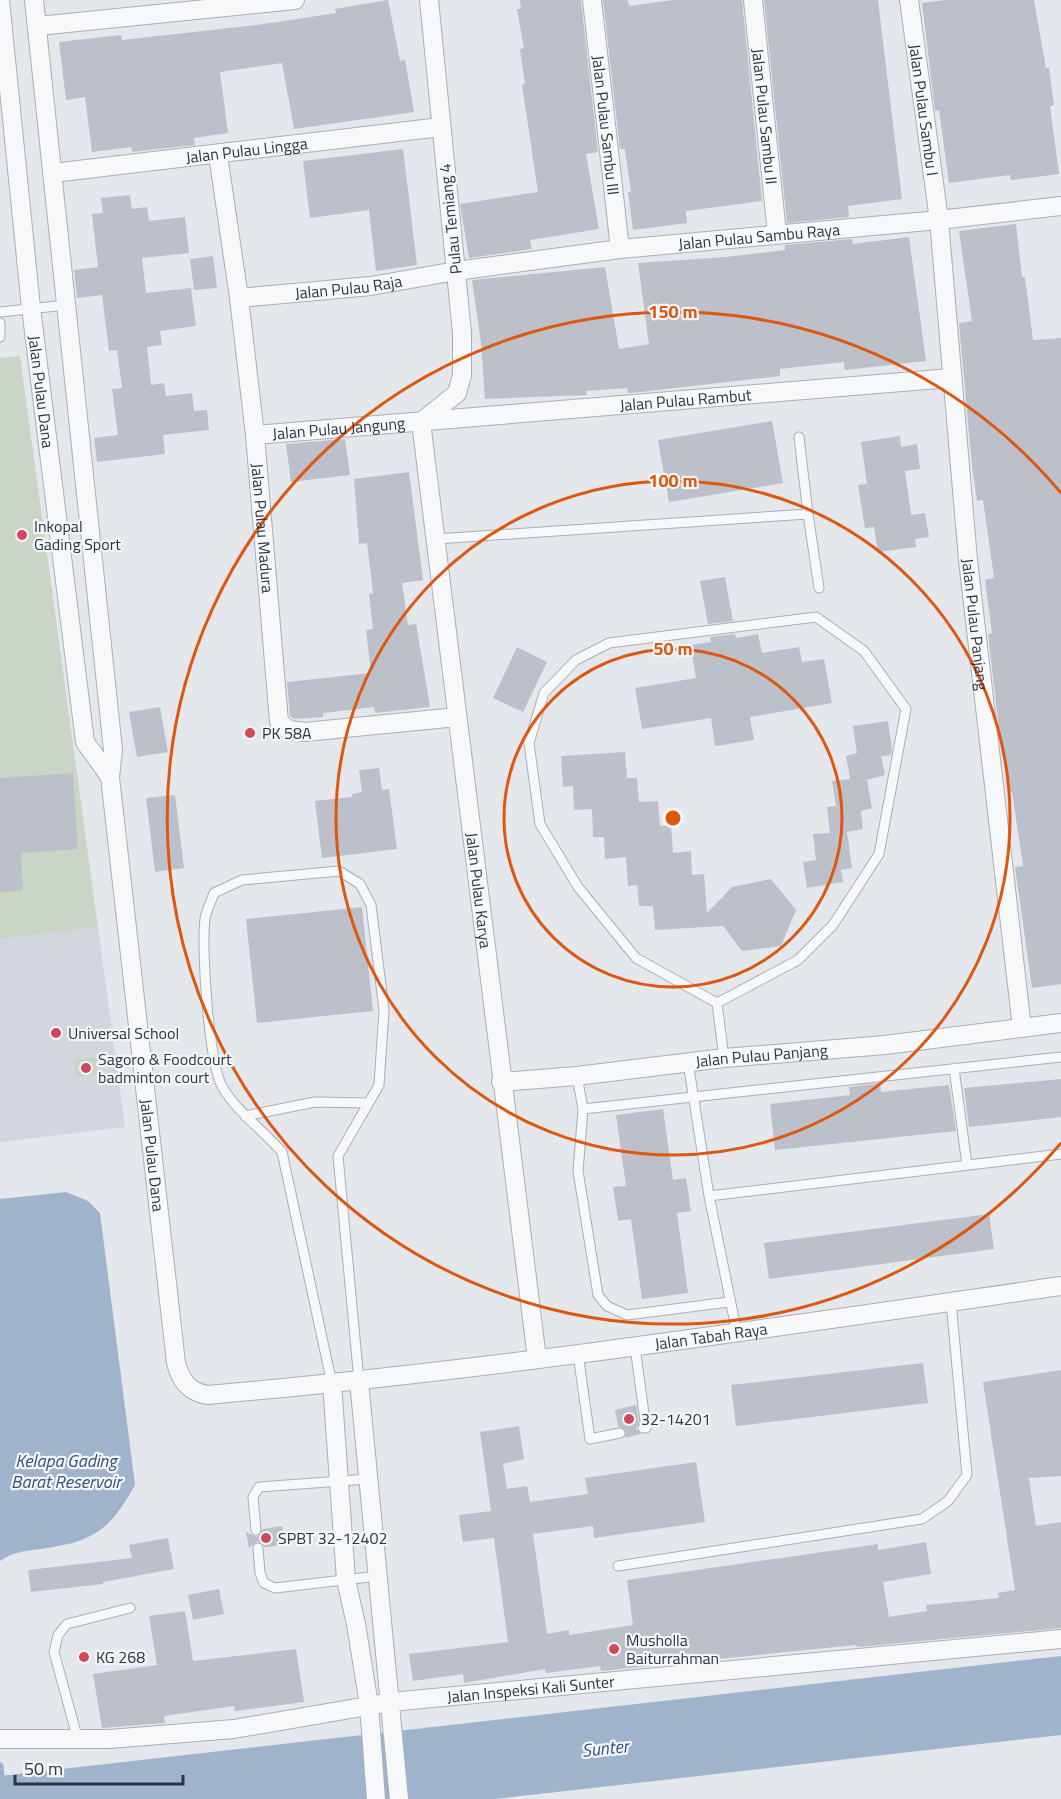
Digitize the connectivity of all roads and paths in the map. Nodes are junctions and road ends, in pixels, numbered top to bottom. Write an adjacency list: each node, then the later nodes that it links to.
1 (0, 0): 19 (street, Jalan Pulau Dana)
2 (34, 0): 8 (street, Jalan Pulau Dana)
3 (295, 0): 8 (street)
4 (429, 0): 9 (street, Pulau Temiang 4)
5 (592, 0): 15 (street, Jalan Pulau Sambu III)
6 (753, 0): 14 (street, Jalan Pulau Sambu II)
7 (909, 0): 13 (street, Jalan Pulau Sambu I)
8 (38, 26): 11 (street, Jalan Pulau Dana)
9 (441, 127): 10 (street, Jalan Pulau Lingga); 16 (street, Pulau Temiang 4)
10 (218, 155): 11 (street, Jalan Pulau Lingga); 17 (street, Jalan Pulau Madura)
11 (52, 173): 18 (street, Jalan Pulau Dana)
12 (1061, 206): 13 (street, Jalan Pulau Sambu Raya)
13 (939, 220): 14 (street, Jalan Pulau Sambu Raya); 23 (street, Jalan Pulau Panjang)
14 (777, 234): 15 (street, Jalan Pulau Sambu Raya)
15 (620, 249): 16 (street, Jalan Pulau Sambu Raya)
16 (456, 271): 17 (street, Jalan Pulau Raja); 24 (street, Pulau Temiang 4)
17 (239, 298): 25 (street, Jalan Pulau Madura)
18 (66, 305): 19 (lane); 31 (street, Jalan Pulau Dana)
19 (31, 308): 20 (lane); 31 (street, Jalan Pulau Dana)
20 (0, 312)
21 (0, 323): 22 (lane)
22 (0, 337)
23 (951, 378): 24 (street, Jalan Pulau Rambut); 34 (street, Jalan Pulau Panjang)
24 (422, 422): 25 (street, Jalan Pulau Jangung); 28 (street, Jalan Pulau Karya)
25 (255, 435): 30 (street, Jalan Pulau Madura)
26 (799, 437): 27 (lane)
27 (808, 514): 28 (lane); 29 (lane)
28 (436, 539): 30 (street, Jalan Pulau Karya)
29 (819, 588)
30 (457, 717): 40 (street, Jalan Pulau Karya)
31 (110, 777): 56 (street, Jalan Pulau Dana)
32 (717, 1003): 32 (lane); 36 (lane)
33 (1061, 1023): 34 (street, Jalan Pulau Panjang)
34 (1022, 1028): 36 (street, Jalan Pulau Panjang)
35 (1061, 1057): 38 (lane)
36 (724, 1058): 37 (street, Jalan Pulau Panjang)
37 (688, 1062): 39 (street, Jalan Pulau Panjang); 41 (lane)
38 (954, 1068): 41 (lane); 46 (lane)
39 (577, 1076): 40 (street, Jalan Pulau Panjang); 43 (lane)
40 (501, 1082): 54 (street, Jalan Pulau Karya)
41 (693, 1098): 43 (lane); 47 (lane)
42 (368, 1103): 44 (lane); 44 (lane); 55 (lane)
43 (583, 1109): 49 (lane)
44 (245, 1116): 56 (lane)
45 (1061, 1154): 46 (lane)
46 (967, 1165): 47 (lane)
47 (709, 1196): 49 (lane)
48 (1061, 1286): 50 (street, Jalan Tabah Raya)
49 (729, 1302): 51 (lane)
50 (952, 1309): 51 (street, Jalan Tabah Raya); 63 (lane)
51 (736, 1333): 52 (street, Jalan Tabah Raya)
52 (635, 1349): 53 (street, Jalan Tabah Raya); 57 (lane)
53 (578, 1356): 54 (street, Jalan Tabah Raya); 58 (lane)
54 (537, 1359): 55 (street, Jalan Tabah Raya)
55 (360, 1386): 56 (street, Jalan Pulau Dana); 59 (street)
56 (332, 1390): 60 (street)
57 (642, 1428)
58 (620, 1433)
59 (369, 1479): 60 (lane); 64 (street)
60 (338, 1480): 61 (lane); 65 (street)
61 (256, 1530)
62 (258, 1548): 65 (lane)
63 (618, 1566)
64 (378, 1576): 65 (lane); 69 (street)
65 (345, 1580): 68 (street)
66 (130, 1608): 71 (lane)
67 (1061, 1639): 69 (street, Jalan Inspeksi Kali Sunter)
68 (369, 1705): 69 (street, Jalan Inspeksi Kali Sunter); 71 (street, Jalan Inspeksi Kali Sunter); 72 (street)
69 (392, 1711): 73 (street)
70 (4, 1738): 71 (street, Jalan Inspeksi Kali Sunter)
71 (78, 1740)
72 (376, 1799)
73 (399, 1799)

